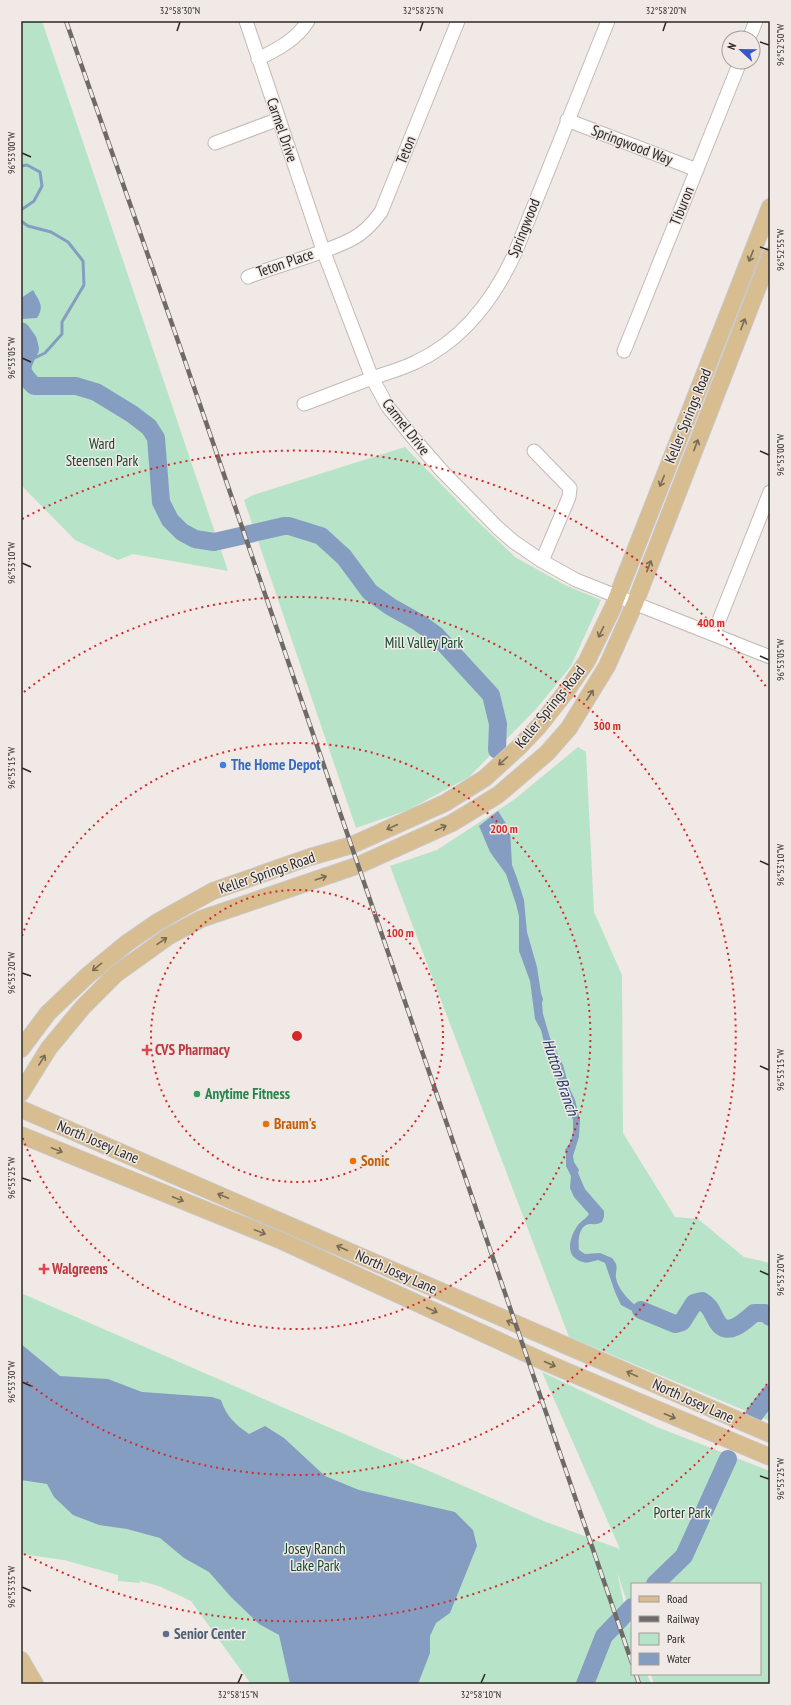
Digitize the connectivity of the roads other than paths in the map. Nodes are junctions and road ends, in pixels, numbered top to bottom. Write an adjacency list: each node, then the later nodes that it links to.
1 (246, 21): 5 (street, Carmel Drive)
2 (308, 21): 5 (street)
3 (458, 21): 12 (street, Teton)
4 (608, 21): 8 (street, Springwood)
5 (258, 59): 7 (street, Carmel Drive)
6 (737, 70): 10 (street, Tiburon)
7 (279, 120): 9 (street); 12 (street, Carmel Drive)
8 (567, 120): 10 (street, Springwood Way); 16 (street, Springwood)
9 (215, 143)
10 (696, 170): 15 (street, Tiburon)
11 (770, 207): 21 (main road, Keller Springs Road, one-way to 21)
12 (323, 250): 14 (street, Teton Place); 16 (street, Carmel Drive)
13 (770, 256): 22 (main road, Keller Springs Road, one-way to 13)
14 (248, 276)
15 (624, 351)
16 (372, 378): 17 (street, Springwood); 20 (street, Carmel Drive)
17 (304, 404)
18 (534, 451): 20 (street)
19 (770, 492): 23 (street)
20 (542, 561): 21 (street, Carmel Drive)
21 (617, 596): 22 (street, Carmel Drive); 25 (main road, Keller Springs Road, one-way to 25)
22 (635, 603): 23 (street, Carmel Drive); 26 (main road, Keller Springs Road, one-way to 22)
23 (714, 634): 24 (street, Carmel Drive)
24 (770, 656)
25 (549, 713): 26 (main road); 27 (main road, Keller Springs Road, one-way to 27)
26 (569, 728): 28 (main road, Keller Springs Road, one-way to 26)
27 (310, 857): 28 (main road); 29 (main road, Keller Springs Road, one-way to 29)
28 (271, 895): 30 (main road, Keller Springs Road, one-way to 28)
29 (21, 1050)
30 (21, 1093)
31 (21, 1109): 34 (main road, North Josey Lane, one-way to 31)
32 (21, 1135): 33 (main road, North Josey Lane, one-way to 33)
33 (386, 1289): 34 (main road); 36 (main road, North Josey Lane, one-way to 36)
34 (466, 1303): 35 (main road, North Josey Lane, one-way to 34)
35 (770, 1434)
36 (770, 1457)
37 (21, 1660): 38 (main road)
38 (36, 1684)

